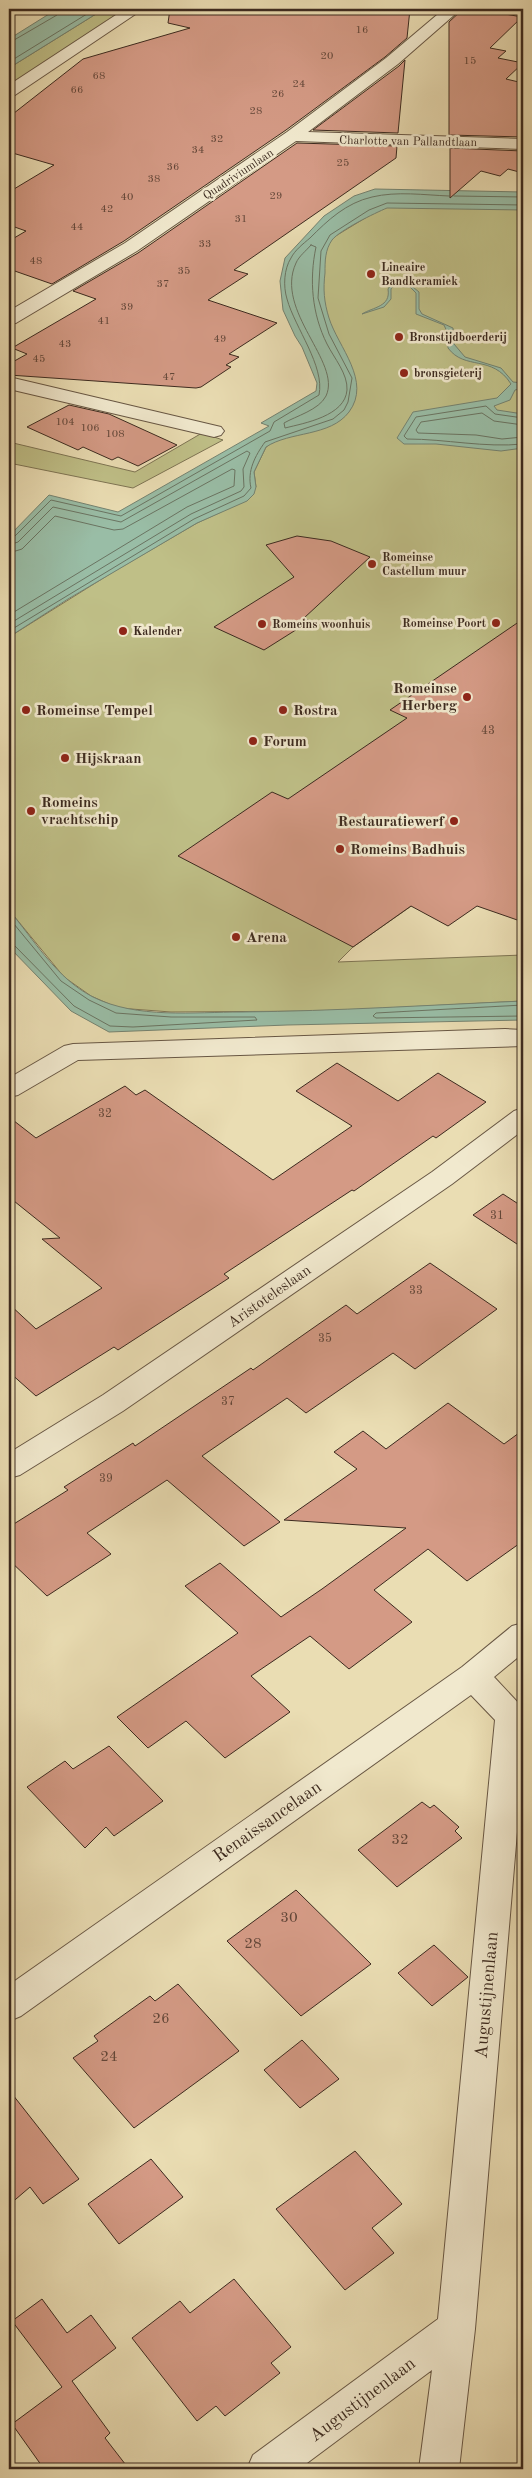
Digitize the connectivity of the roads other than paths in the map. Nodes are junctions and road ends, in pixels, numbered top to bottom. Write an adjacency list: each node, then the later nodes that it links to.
1 (135, 9): 3 (street)
2 (453, 9): 4 (street, Quadriviumlaan)
3 (9, 92)
4 (293, 136): 5 (street, Charlotte van Pallandtlaan); 6 (street, Quadriviumlaan)
5 (523, 144)
6 (9, 319)
7 (9, 383): 8 (street)
8 (214, 431)
9 (523, 1038): 10 (street)
10 (9, 1089)
11 (523, 1117): 12 (street, Aristoteleslaan)
12 (9, 1467)
13 (523, 1635): 14 (street, Renaissancelaan)
14 (473, 1676): 15 (street, Renaissancelaan); 16 (street, Augustijnenlaan)
15 (9, 2005)
16 (456, 2329): 17 (street, Augustijnenlaan); 18 (street, Augustijnenlaan)
17 (267, 2469)
18 (438, 2469)

